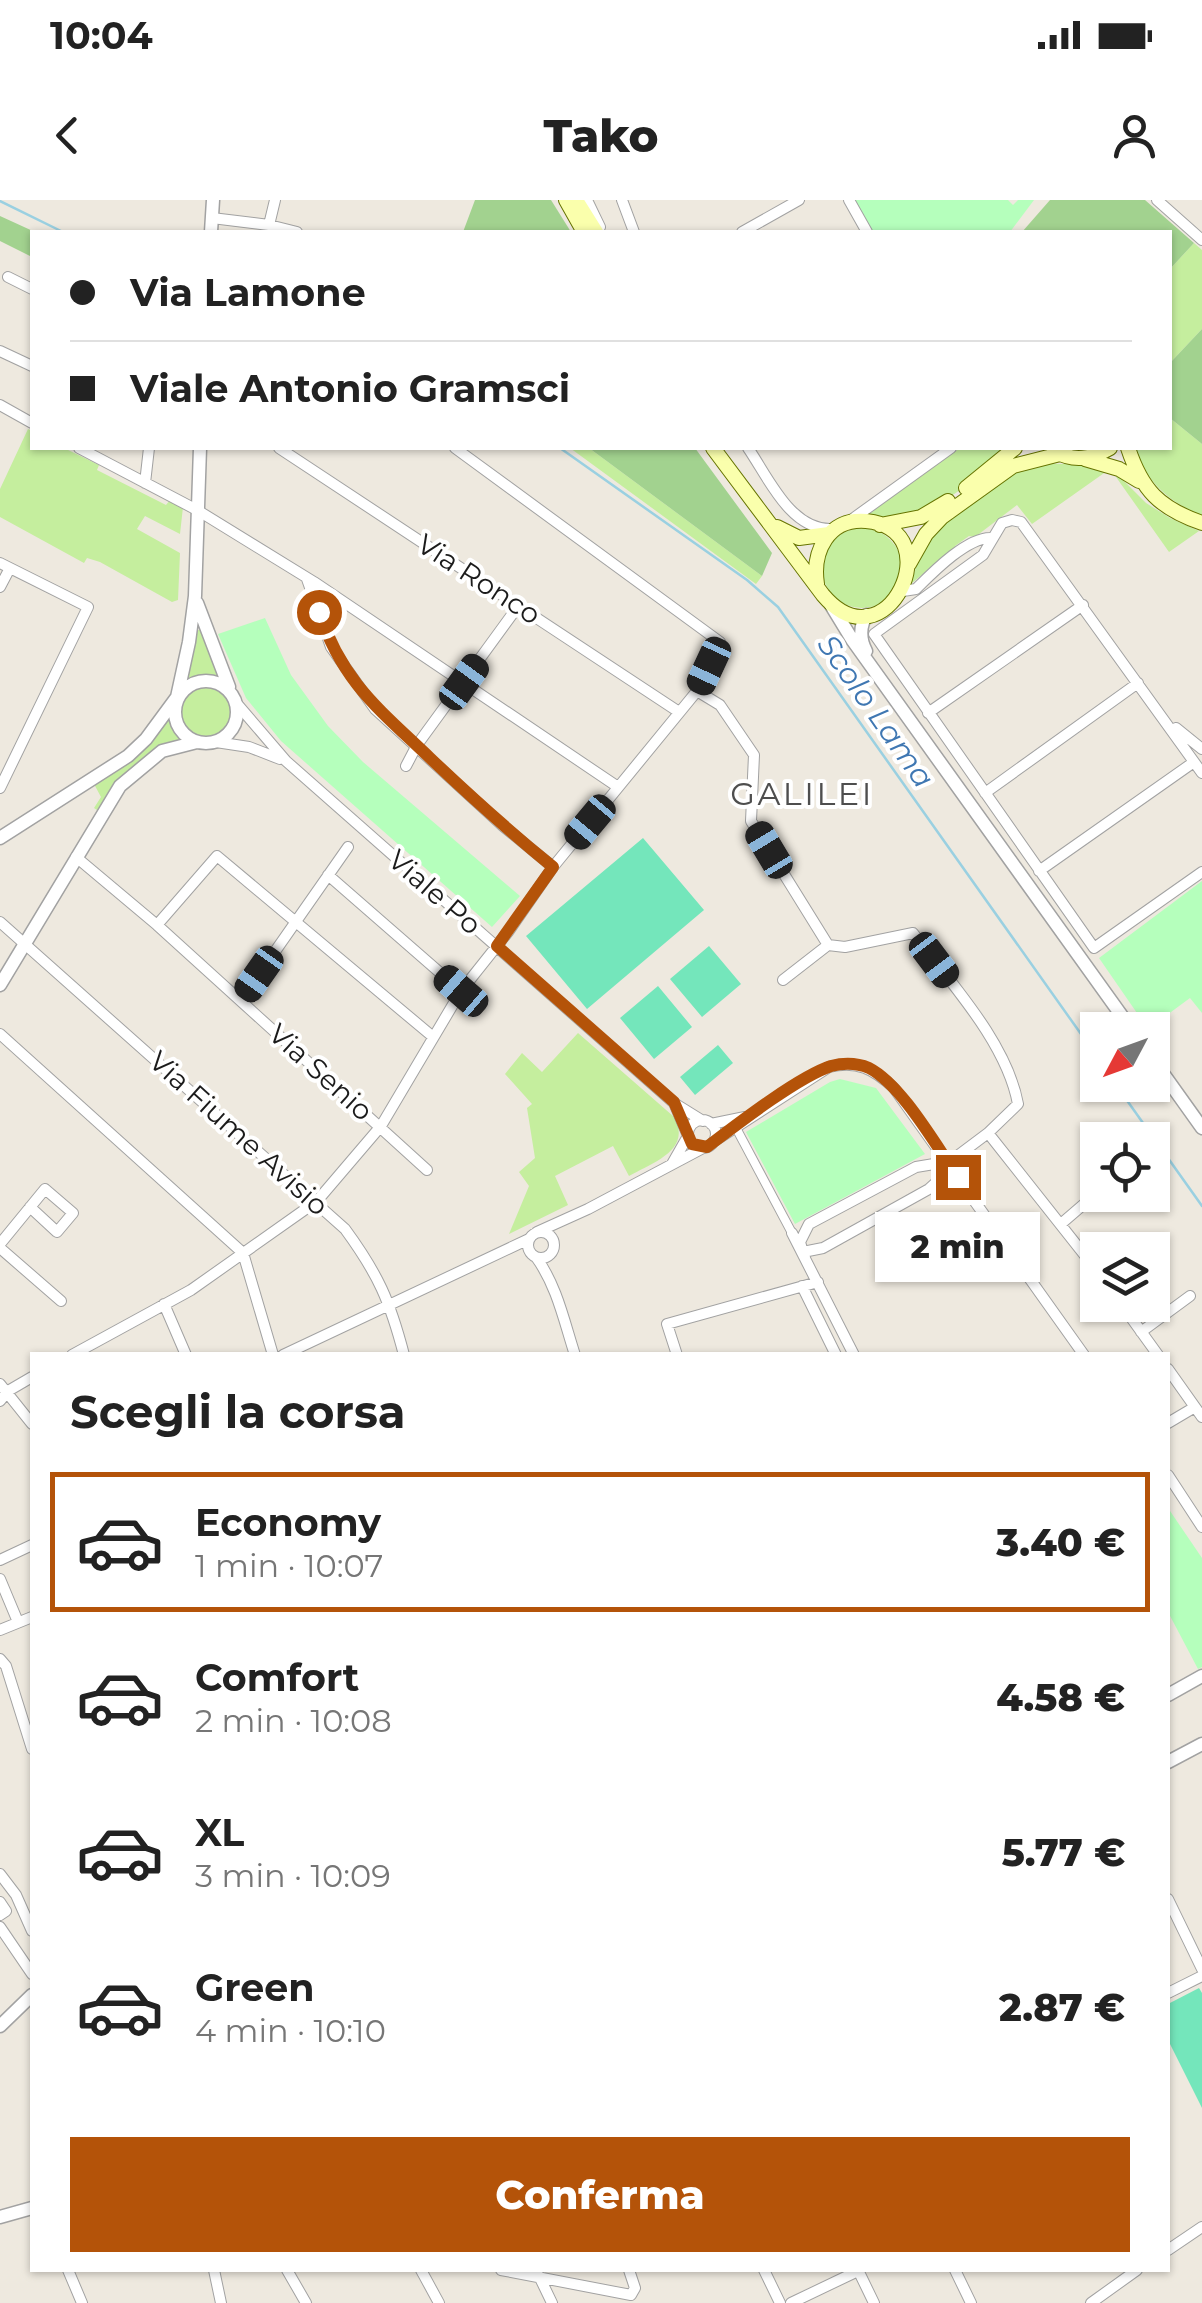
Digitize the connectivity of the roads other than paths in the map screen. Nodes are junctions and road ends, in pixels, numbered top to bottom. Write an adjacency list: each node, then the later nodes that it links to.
1 (213, 200): 9 (street)
2 (276, 200): 10 (street)
3 (571, 200): 12 (main road); 13 (main road)
4 (588, 200): 14 (street)
5 (622, 200): 15 (street)
6 (800, 200): 16 (street)
7 (849, 200): 17 (street)
8 (1157, 200): 18 (street)
9 (212, 225): 10 (street)
10 (268, 225): 11 (street)
11 (289, 230)
12 (585, 230)
13 (597, 230)
14 (598, 230)
15 (633, 230)
16 (746, 230)
17 (866, 230)
18 (1202, 240)
19 (8, 277): 20 (street)
20 (30, 288)
21 (0, 351): 22 (street)
22 (30, 365)
23 (0, 405): 24 (street)
24 (30, 422)
25 (83, 450): 39 (street)
26 (149, 450): 39 (street)
27 (200, 450): 40 (street)
28 (281, 450): 54 (street, Via Ronco)
29 (458, 450): 64 (street)
30 (715, 450): 41 (main road)
31 (753, 450): 44 (street)
32 (948, 450): 44 (street)
33 (1012, 450): 43 (main road)
34 (1105, 450): 37 (main road)
35 (1129, 450): 38 (main road)
36 (1055, 451): 37 (main road); 45 (main road)
37 (1085, 458): 38 (main road)
38 (1142, 482): 42 (main road)
39 (146, 483): 40 (street)
40 (198, 510): 47 (street); 52 (street)
41 (762, 513): 44 (main road); 48 (main road)
42 (1202, 523)
43 (880, 525): 44 (main road); 45 (main road)
44 (837, 529): 48 (main road)
45 (908, 564): 51 (main road)
46 (5, 565): 49 (street); 79 (street)
47 (307, 578): 62 (street); 72 (street)
48 (817, 584): 53 (main road)
49 (0, 588)
50 (926, 588): 51 (street); 55 (street); 57 (street)
51 (903, 591): 56 (main road)
52 (195, 596): 65 (street); 66 (street)
53 (831, 605): 58 (main road); 59 (street)
54 (520, 606): 62 (street); 67 (street, Via Ronco)
55 (1083, 606): 63 (street); 68 (street)
56 (888, 607): 57 (street); 58 (main road)
57 (908, 608): 60 (street)
58 (867, 615): 59 (street)
59 (872, 662): 61 (street)
60 (898, 670): 61 (street); 68 (street)
61 (885, 681): 82 (street)
62 (464, 682): 72 (street); 78 (street)
63 (1138, 683): 69 (street); 80 (street)
64 (697, 691): 67 (street); 97 (street)
65 (177, 697): 66 (street); 70 (street); 83 (street)
66 (234, 699): 71 (street); 74 (street, Viale Po)
67 (679, 712): 78 (street)
68 (928, 714): 80 (street)
69 (1162, 716): 73 (street); 75 (street)
70 (197, 742): 71 (street); 85 (street)
71 (216, 742): 74 (street, Viale Po)
72 (417, 746): 76 (street); 86 (street)
73 (1202, 749)
74 (286, 761): 96 (street, Viale Po)
75 (1194, 762): 77 (street); 87 (street)
76 (406, 766)
77 (1202, 773)
78 (618, 787): 86 (street)
79 (0, 788)
80 (985, 793): 81 (street)
81 (1006, 823): 82 (street); 87 (street)
82 (992, 832): 93 (street)
83 (0, 838)
84 (348, 847): 89 (street)
85 (76, 858): 94 (street, Via Senio); 95 (street)
86 (553, 867): 96 (street)
87 (1039, 870): 90 (street)
88 (1202, 872): 90 (street)
89 (328, 875): 92 (street); 100 (street)
90 (1070, 913): 93 (street)
91 (0, 922): 95 (street, Via Fiume Avisio)
92 (296, 922): 94 (street); 101 (street); 104 (street)
93 (1056, 923): 102 (street)
94 (157, 924): 101 (street, Via Senio)
95 (26, 943): 99 (street); 120 (street, Via Fiume Avisio)
96 (497, 946): 100 (street); 106 (street, Viale Po)
97 (828, 946): 98 (street); 112 (street)
98 (783, 980)
99 (0, 984)
100 (461, 991): 104 (street)
101 (240, 1000): 110 (street, Via Senio)
102 (1119, 1012)
103 (0, 1034): 133 (street)
104 (432, 1036): 110 (street)
105 (1170, 1082): 109 (street)
106 (674, 1102): 108 (street, Viale Po); 113 (street, Viale Po)
107 (751, 1115): 108 (street); 111 (street); 115 (street)
108 (707, 1122): 113 (street); 114 (street)
109 (1200, 1122)
110 (381, 1126): 118 (street, Via Senio); 120 (street)
111 (735, 1126): 114 (street); 126 (street)
112 (988, 1133): 115 (street); 124 (street)
113 (688, 1136): 114 (street); 116 (street)
114 (708, 1145): 116 (street)
115 (948, 1163): 117 (street); 119 (street); 154 (street)
116 (672, 1164): 123 (street)
117 (925, 1166): 119 (street); 125 (street)
118 (427, 1170)
119 (935, 1183): 132 (street)
120 (316, 1201): 133 (street); 142 (street, Via Fiume Avisio)
121 (30, 1207): 128 (street)
122 (1080, 1208): 124 (street)
123 (588, 1209): 127 (street); 130 (street)
124 (1062, 1223): 131 (street)
125 (806, 1232): 132 (street); 135 (street)
126 (792, 1233): 135 (street)
127 (533, 1235): 129 (street); 130 (street); 134 (street)
128 (0, 1246): 140 (street)
129 (511, 1248): 134 (street); 142 (street)
130 (552, 1248): 134 (street); 138 (street)
131 (1080, 1248)
132 (819, 1249): 135 (street)
133 (243, 1253): 141 (street); 147 (street)
134 (534, 1256): 138 (street)
135 (804, 1256): 136 (street)
136 (818, 1282): 137 (street); 153 (street)
137 (802, 1286): 151 (street); 152 (street)
138 (557, 1295): 150 (street)
139 (1190, 1296): 144 (street)
140 (62, 1301)
141 (164, 1304): 145 (street); 146 (street)
142 (390, 1304): 148 (street); 149 (street, Via Fiume Avisio)
143 (1134, 1322): 144 (street)
144 (1141, 1332): 155 (street)
145 (77, 1352)
146 (185, 1352)
147 (272, 1352)
148 (289, 1352)
149 (403, 1352)
150 (574, 1352)
151 (676, 1352)
152 (835, 1352)
153 (853, 1352)
154 (1082, 1352)
155 (1156, 1352)
156 (1170, 1372): 160 (street)
157 (30, 1378): 158 (street)
158 (4, 1387): 159 (street); 162 (street)
159 (0, 1401)
160 (1195, 1407): 161 (street); 163 (street)
161 (1202, 1418)
162 (30, 1421)
163 (1170, 1422)
164 (1170, 1478): 165 (street)
165 (1202, 1527)
166 (30, 1546): 167 (street)
167 (0, 1560)
168 (0, 1579): 170 (street)
169 (30, 1617): 170 (street)
170 (18, 1622): 171 (street)
171 (0, 1630)
172 (0, 1660): 175 (street)
173 (1202, 1676): 174 (street)
174 (1170, 1694)
175 (30, 1743)
176 (1202, 1744): 177 (street)
177 (1170, 1759)
178 (0, 1874): 183 (street)
179 (0, 1902): 181 (street)
180 (1170, 1903): 185 (street)
181 (0, 1915)
182 (0, 1926): 184 (street)
183 (30, 1926)
184 (30, 1971)
185 (1202, 1973): 186 (street)
186 (1170, 1992)
187 (30, 1997): 188 (street)
188 (0, 2026)
189 (30, 2209): 190 (street)
190 (0, 2217)
191 (1202, 2227): 192 (street)
192 (1170, 2249)
193 (69, 2272): 205 (street)
194 (214, 2272): 206 (street)
195 (287, 2272): 207 (street)
196 (422, 2272): 208 (street)
197 (630, 2272): 204 (street)
198 (765, 2272): 210 (street)
199 (855, 2272): 211 (street)
200 (860, 2272): 212 (street)
201 (956, 2272): 213 (street)
202 (1134, 2272): 214 (street)
203 (533, 2274): 204 (street); 209 (street)
204 (636, 2299)
205 (82, 2303)
206 (221, 2303)
207 (306, 2303)
208 (439, 2303)
209 (552, 2303)
210 (780, 2303)
211 (791, 2303)
212 (874, 2303)
213 (970, 2303)
214 (1092, 2303)

